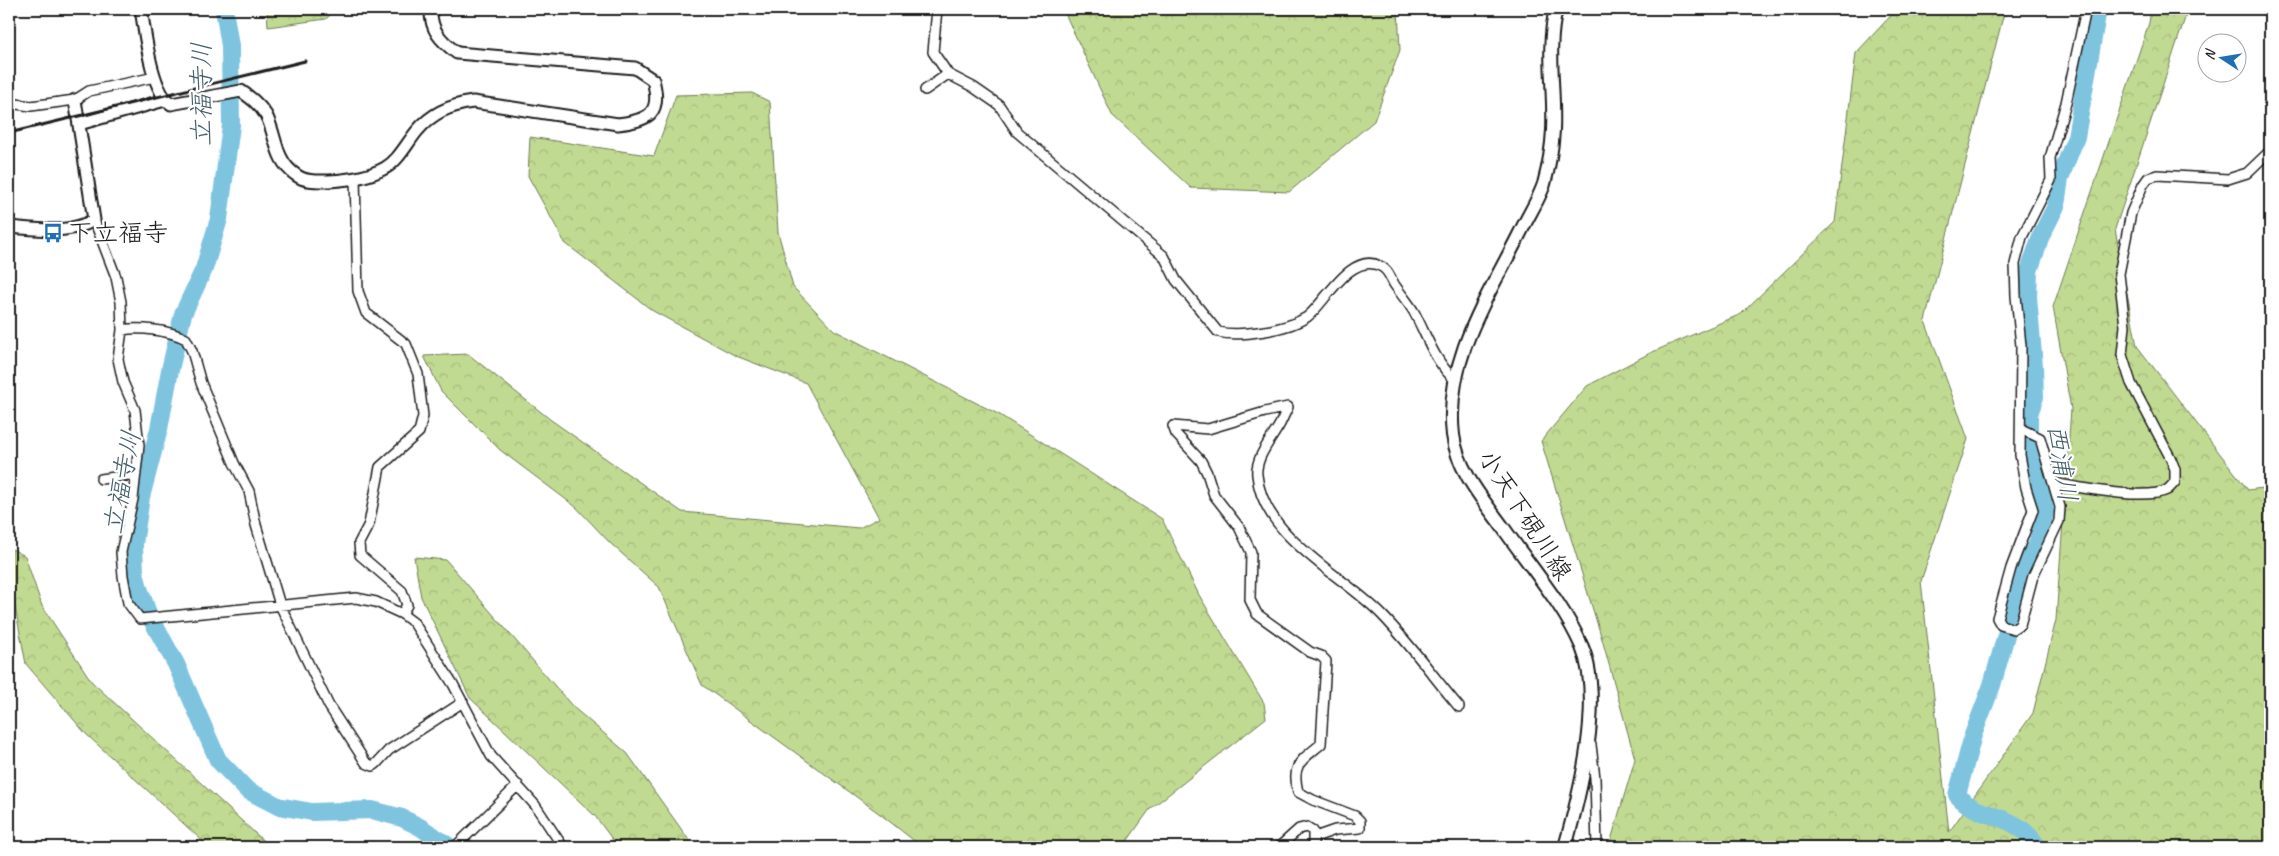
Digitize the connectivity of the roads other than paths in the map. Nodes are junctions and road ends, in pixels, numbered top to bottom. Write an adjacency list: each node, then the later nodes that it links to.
1 (141, 9): 7 (street)
2 (431, 9): 14 (street)
3 (938, 9): 6 (street)
4 (1556, 9): 18 (main road, 小天下硯川線)
5 (2086, 9): 19 (street)
6 (948, 74): 8 (street); 18 (street)
7 (155, 77): 9 (street); 10 (street)
8 (925, 90)
9 (75, 100): 11 (street); 12 (street)
10 (165, 100): 12 (street); 14 (street)
11 (9, 103)
12 (79, 124): 15 (street)
13 (2270, 151): 22 (street)
14 (355, 178): 24 (street)
15 (94, 220): 16 (street); 17 (street)
16 (9, 227)
17 (122, 330): 20 (street); 23 (street)
18 (1454, 380): 27 (main road, 小天下硯川線)
19 (2021, 430): 22 (street); 22 (street)
20 (136, 474): 21 (street); 23 (street)
21 (101, 478)
22 (2053, 483)
23 (280, 605): 24 (street); 25 (street)
24 (402, 614): 25 (street)
25 (463, 702): 28 (street)
26 (1458, 706): 29 (street)
27 (1590, 708): 34 (main road, 小天下硯川線); 35 (street)
28 (518, 785): 30 (street); 31 (street)
29 (1314, 837): 32 (street); 33 (street)
30 (455, 847)
31 (563, 847)
32 (1279, 847)
33 (1313, 847)
34 (1565, 847)
35 (1597, 847)

